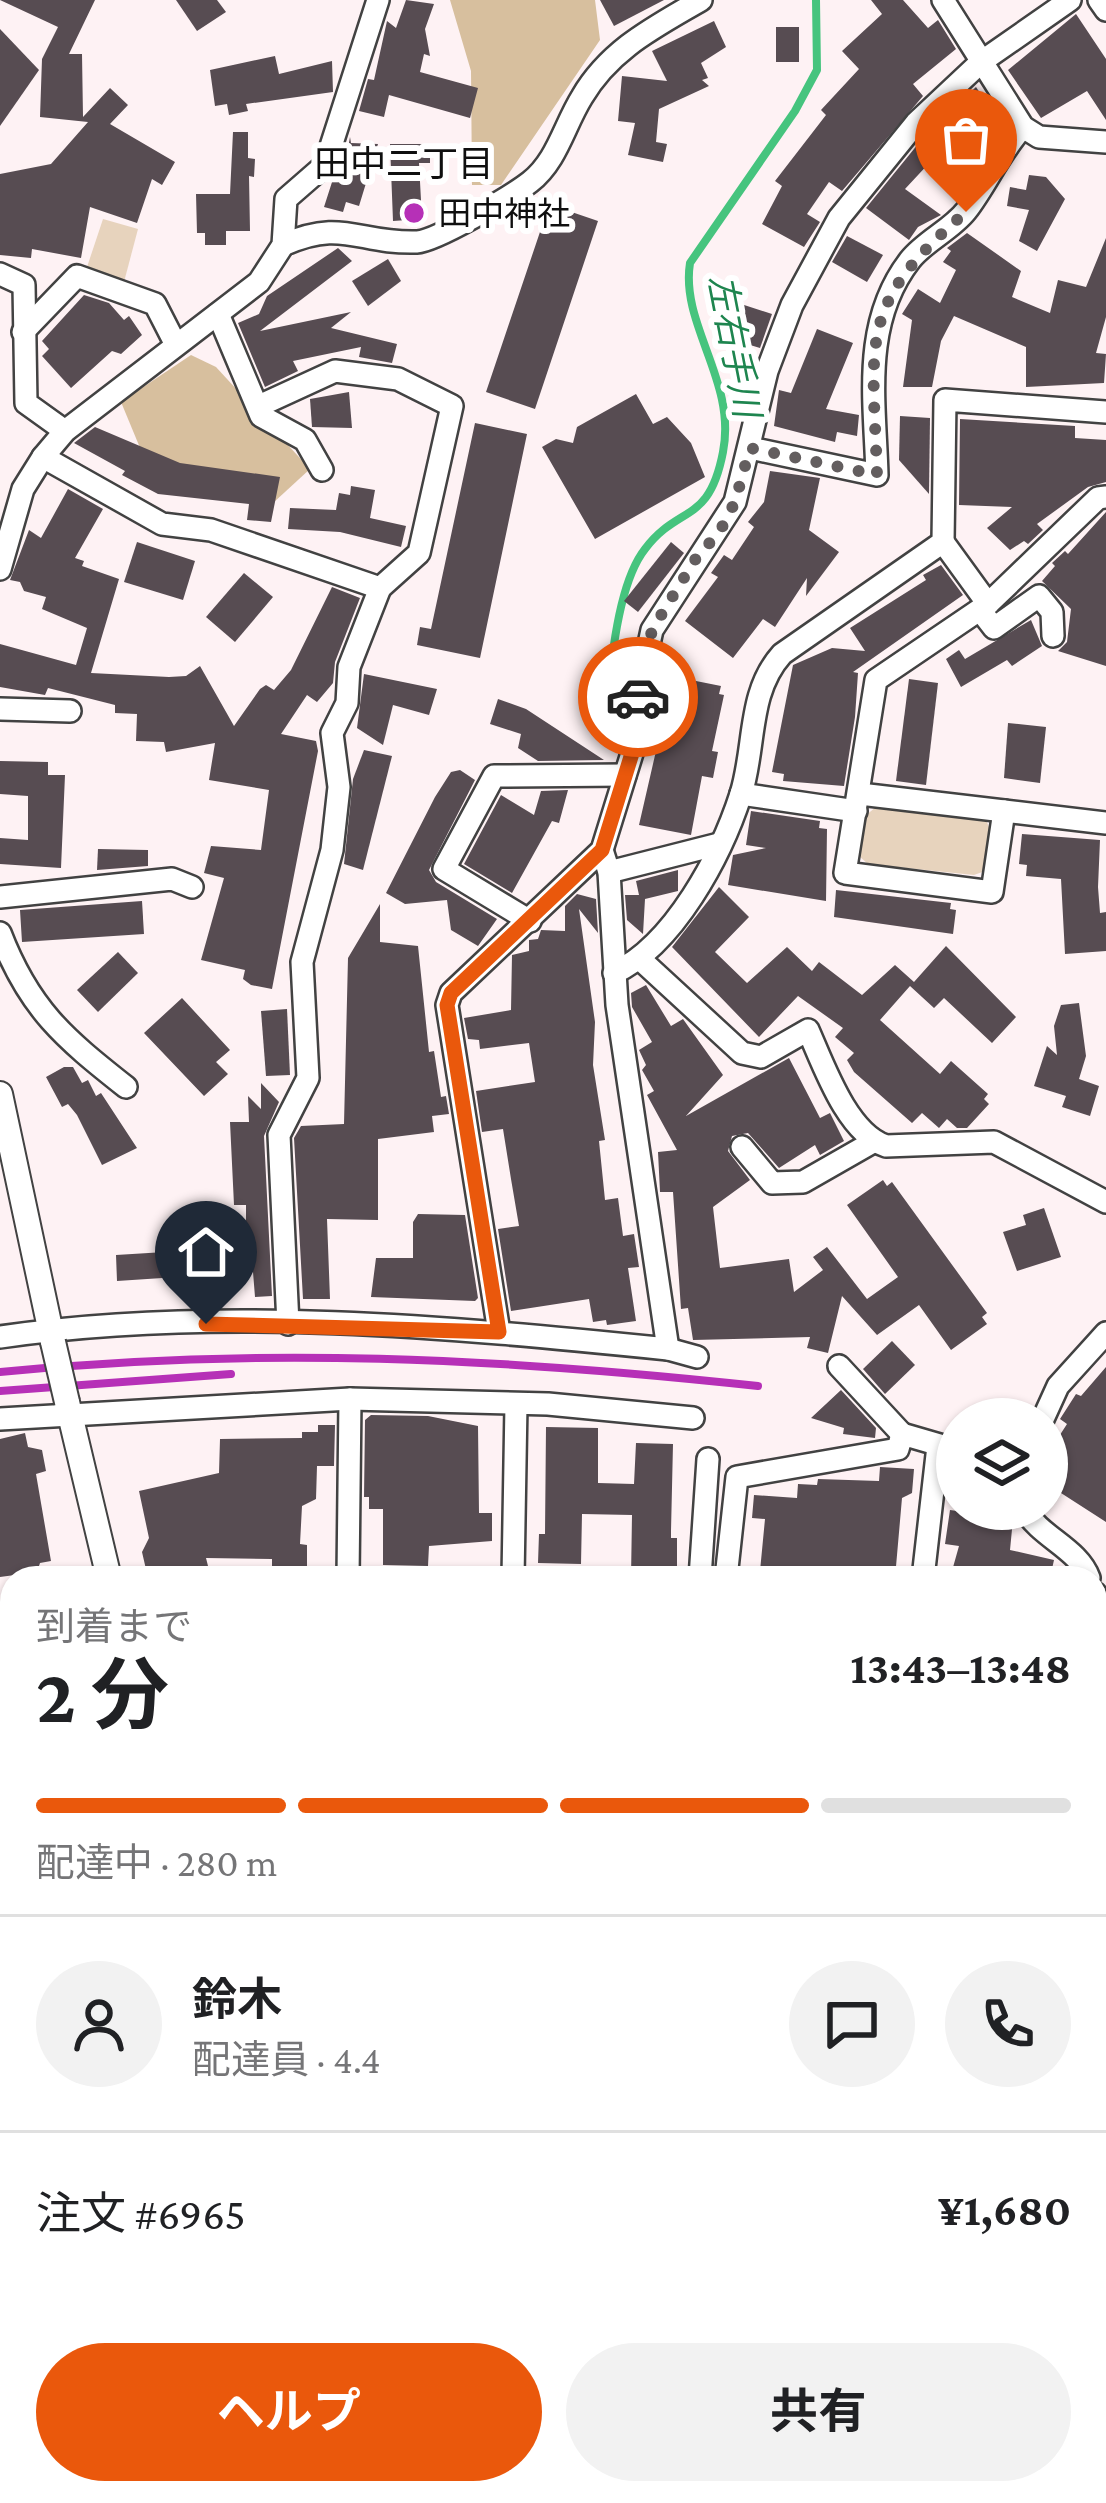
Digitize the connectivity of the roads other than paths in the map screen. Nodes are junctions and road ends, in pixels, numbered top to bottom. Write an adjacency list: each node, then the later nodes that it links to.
1 (378, 0): 10 (street)
2 (701, 0): 10 (street)
3 (943, 0): 7 (street)
4 (1070, 0): 7 (street)
5 (1099, 0): 6 (street)
6 (1106, 10)
7 (981, 62): 8 (street); 18 (street)
8 (1023, 127): 9 (street); 18 (street)
9 (1106, 142)
10 (283, 245): 12 (street)
11 (0, 274): 13 (street)
12 (218, 314): 14 (street); 15 (street)
13 (23, 332): 14 (street); 17 (street)
14 (175, 344): 17 (street)
15 (261, 405): 20 (street); 24 (street)
16 (1106, 412): 22 (street)
17 (64, 431): 19 (street)
18 (750, 448): 29 (street)
19 (43, 458): 23 (street); 24 (street)
20 (322, 470)
21 (1106, 497): 25 (street)
22 (943, 542): 25 (street); 30 (street)
23 (0, 568)
24 (380, 588): 48 (street)
25 (984, 607): 26 (street); 31 (street)
26 (1053, 636)
27 (0, 709): 28 (street)
28 (70, 711)
29 (626, 775): 35 (street); 39 (street)
30 (741, 794): 31 (street); 34 (street)
31 (858, 802): 32 (street); 32 (street)
32 (1004, 812): 33 (street)
33 (1106, 823)
34 (719, 844): 36 (street); 41 (street)
35 (602, 850): 36 (street); 39 (street)
36 (609, 872): 42 (street)
37 (192, 887): 38 (street)
38 (0, 897)
39 (530, 921): 49 (street)
40 (0, 933): 43 (street)
41 (641, 960): 42 (street); 45 (street)
42 (614, 973): 53 (street)
43 (126, 1087)
44 (0, 1094): 51 (street)
45 (873, 1142): 46 (street); 47 (street)
46 (742, 1147)
47 (1106, 1202)
48 (288, 1324): 49 (street); 51 (street)
49 (499, 1332): 53 (street)
50 (1106, 1333): 56 (street)
51 (52, 1336): 52 (street); 59 (street, bridge)
52 (0, 1337)
53 (668, 1349): 54 (street)
54 (698, 1358)
55 (839, 1366): 62 (street)
56 (1053, 1398)
57 (350, 1399): 58 (street); 59 (street); 70 (street)
58 (516, 1404): 60 (street); 71 (street)
59 (69, 1407): 61 (street); 69 (street)
60 (693, 1418)
61 (0, 1419)
62 (902, 1434): 64 (street); 65 (street)
63 (801, 1444): 65 (street)
64 (936, 1445)
65 (842, 1455): 73 (street)
66 (708, 1459): 72 (street)
67 (936, 1508): 74 (street)
68 (1038, 1530): 75 (street)
69 (106, 1566)
70 (348, 1566)
71 (513, 1566)
72 (701, 1566)
73 (727, 1566)
74 (925, 1566)
75 (1085, 1566)

